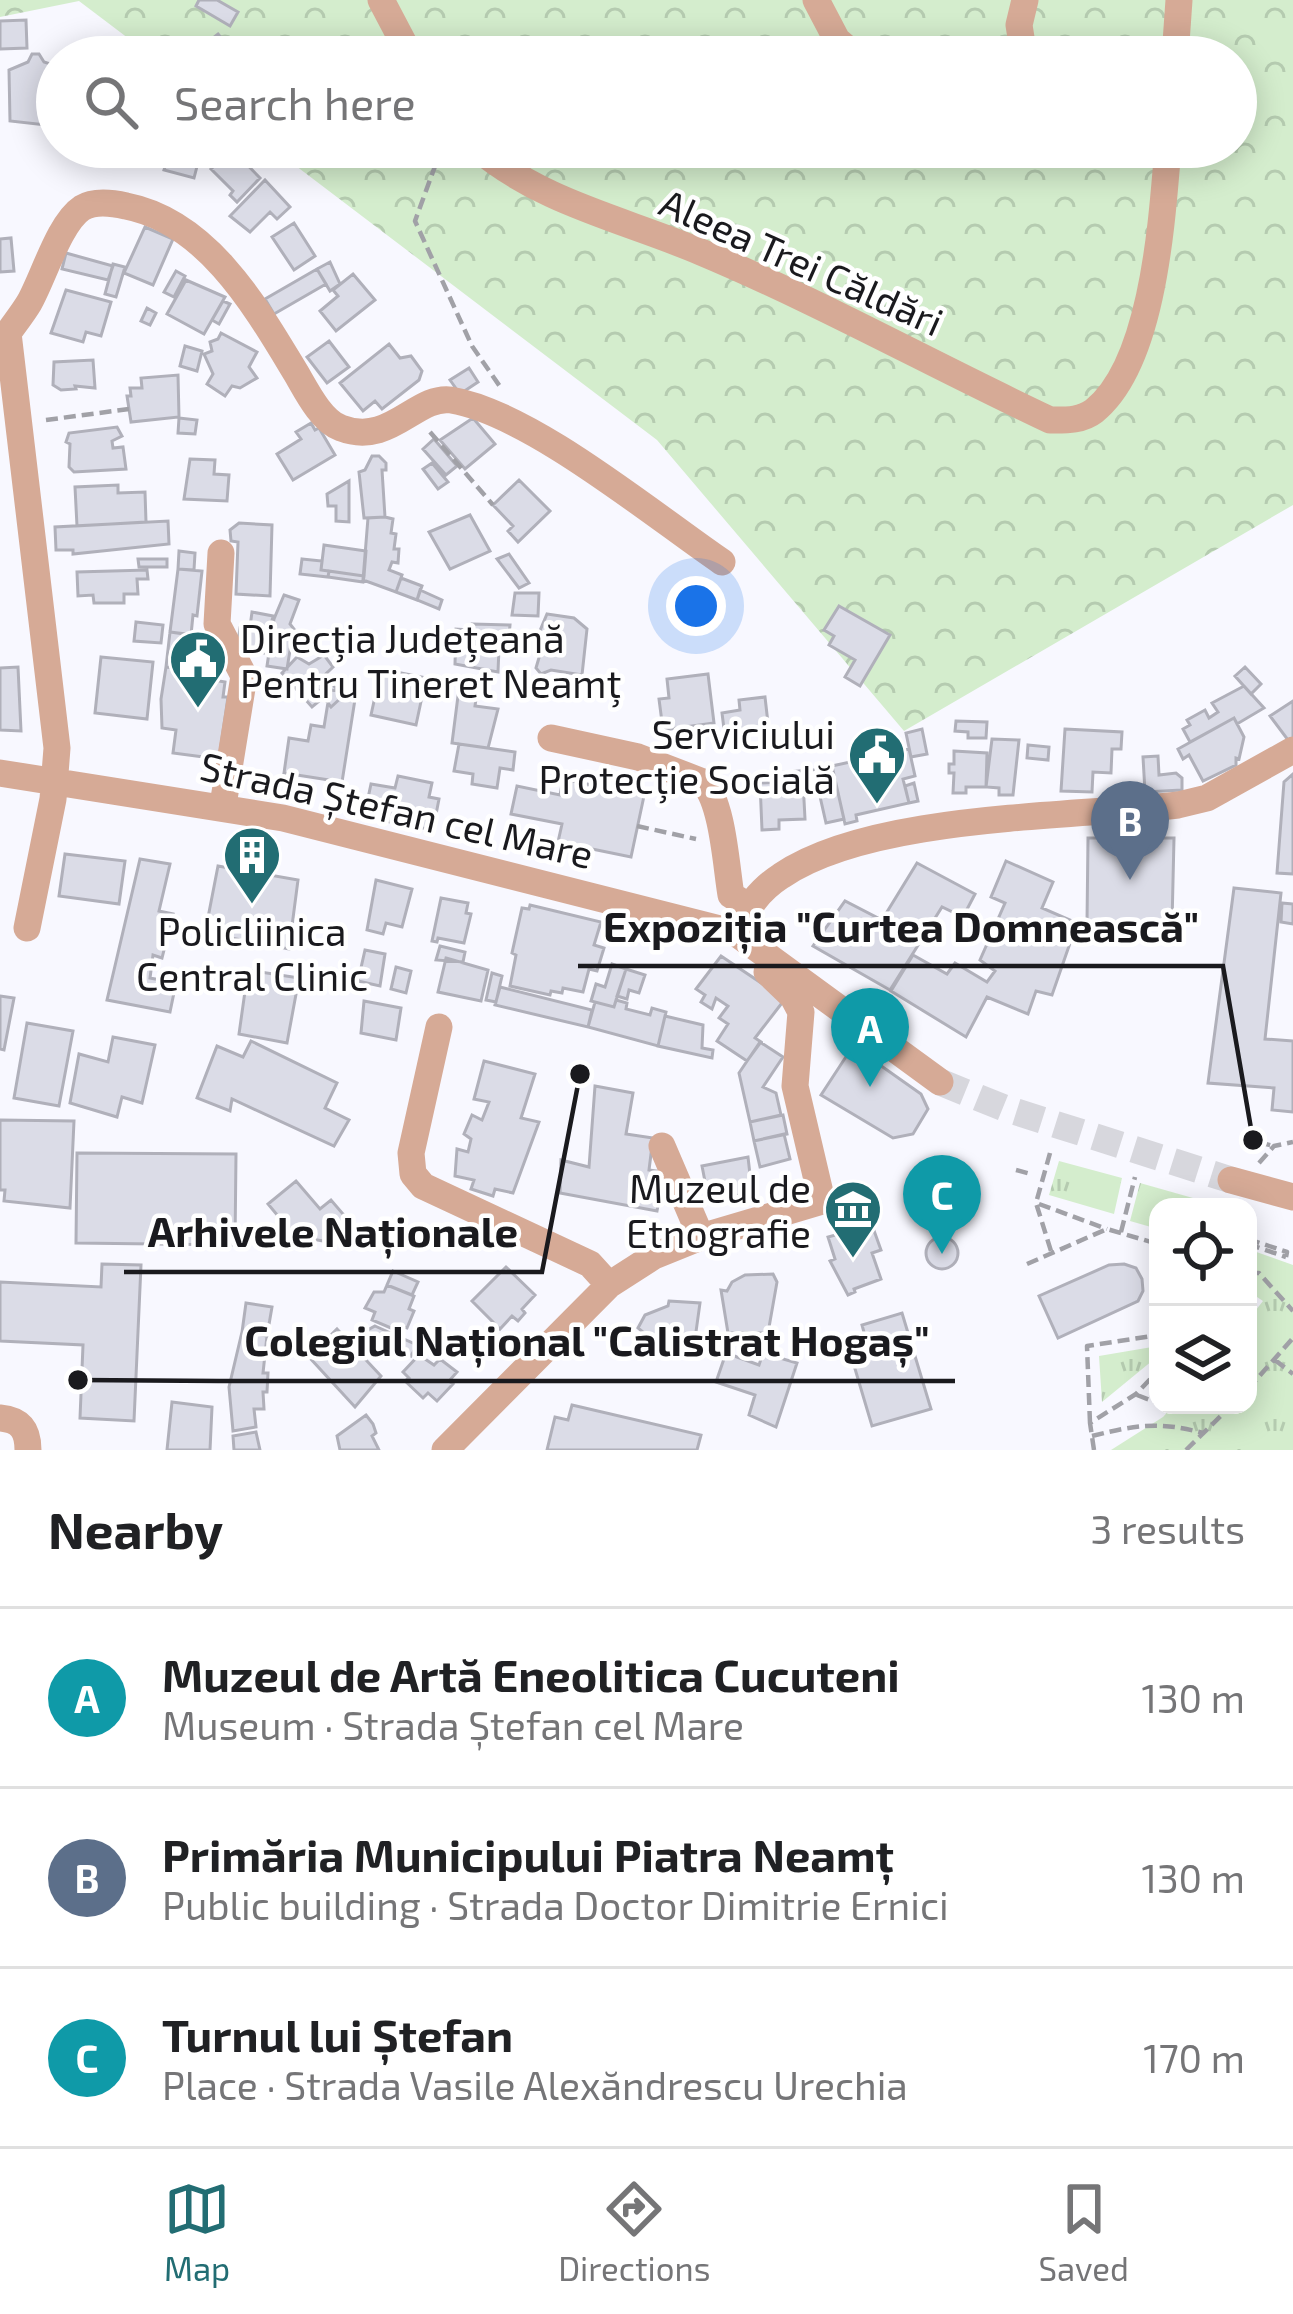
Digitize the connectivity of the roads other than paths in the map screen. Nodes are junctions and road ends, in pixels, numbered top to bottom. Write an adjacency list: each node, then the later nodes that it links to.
1 (381, 0): 5 (street)
2 (816, 0): 6 (street)
3 (1025, 0): 7 (street)
4 (1179, 0): 8 (street)
5 (400, 36)
6 (835, 36)
7 (1021, 36)
8 (1176, 36)
9 (502, 168): 10 (street, Aleea Trei Căldări)
10 (1166, 168)
11 (221, 553): 17 (street)
12 (722, 562): 16 (street)
13 (551, 738): 18 (street)
14 (1293, 750): 18 (street)
15 (0, 773): 16 (street, Strada Ștefan cel Mare)
16 (56, 779): 17 (street, Strada Ștefan cel Mare); 19 (street)
17 (223, 806): 20 (street, Strada Ștefan cel Mare)
18 (748, 906): 20 (street)
19 (27, 928)
20 (744, 938): 22 (street, Strada Ștefan cel Mare); 26 (street)
21 (439, 1027): 27 (street)
22 (940, 1082)
23 (662, 1146): 26 (street)
24 (1243, 1174): 25 (street)
25 (1293, 1197)
26 (701, 1237): 27 (street)
27 (609, 1285): 30 (street)
28 (0, 1418): 29 (street)
29 (28, 1450)
30 (445, 1450)

